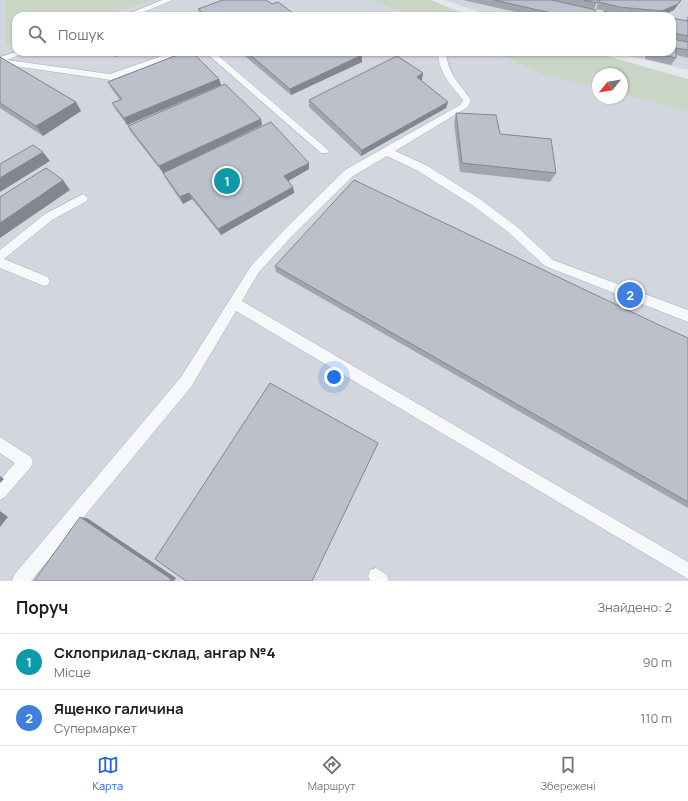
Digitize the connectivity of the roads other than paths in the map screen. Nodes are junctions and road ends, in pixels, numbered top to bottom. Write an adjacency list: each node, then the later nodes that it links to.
1 (169, 0): 2 (lane)
2 (138, 12)
3 (13, 56): 7 (lane)
4 (170, 56): 7 (lane)
5 (214, 56): 8 (lane)
6 (442, 56): 9 (lane)
7 (0, 61)
8 (324, 151)
9 (386, 151): 14 (lane); 15 (lane)
10 (83, 198): 11 (lane)
11 (0, 256)
12 (0, 263): 13 (lane)
13 (44, 281)
14 (234, 303): 18 (lane); 19 (lane)
15 (688, 316)
16 (0, 444): 17 (lane)
17 (0, 492)
18 (688, 571)
19 (20, 581)

